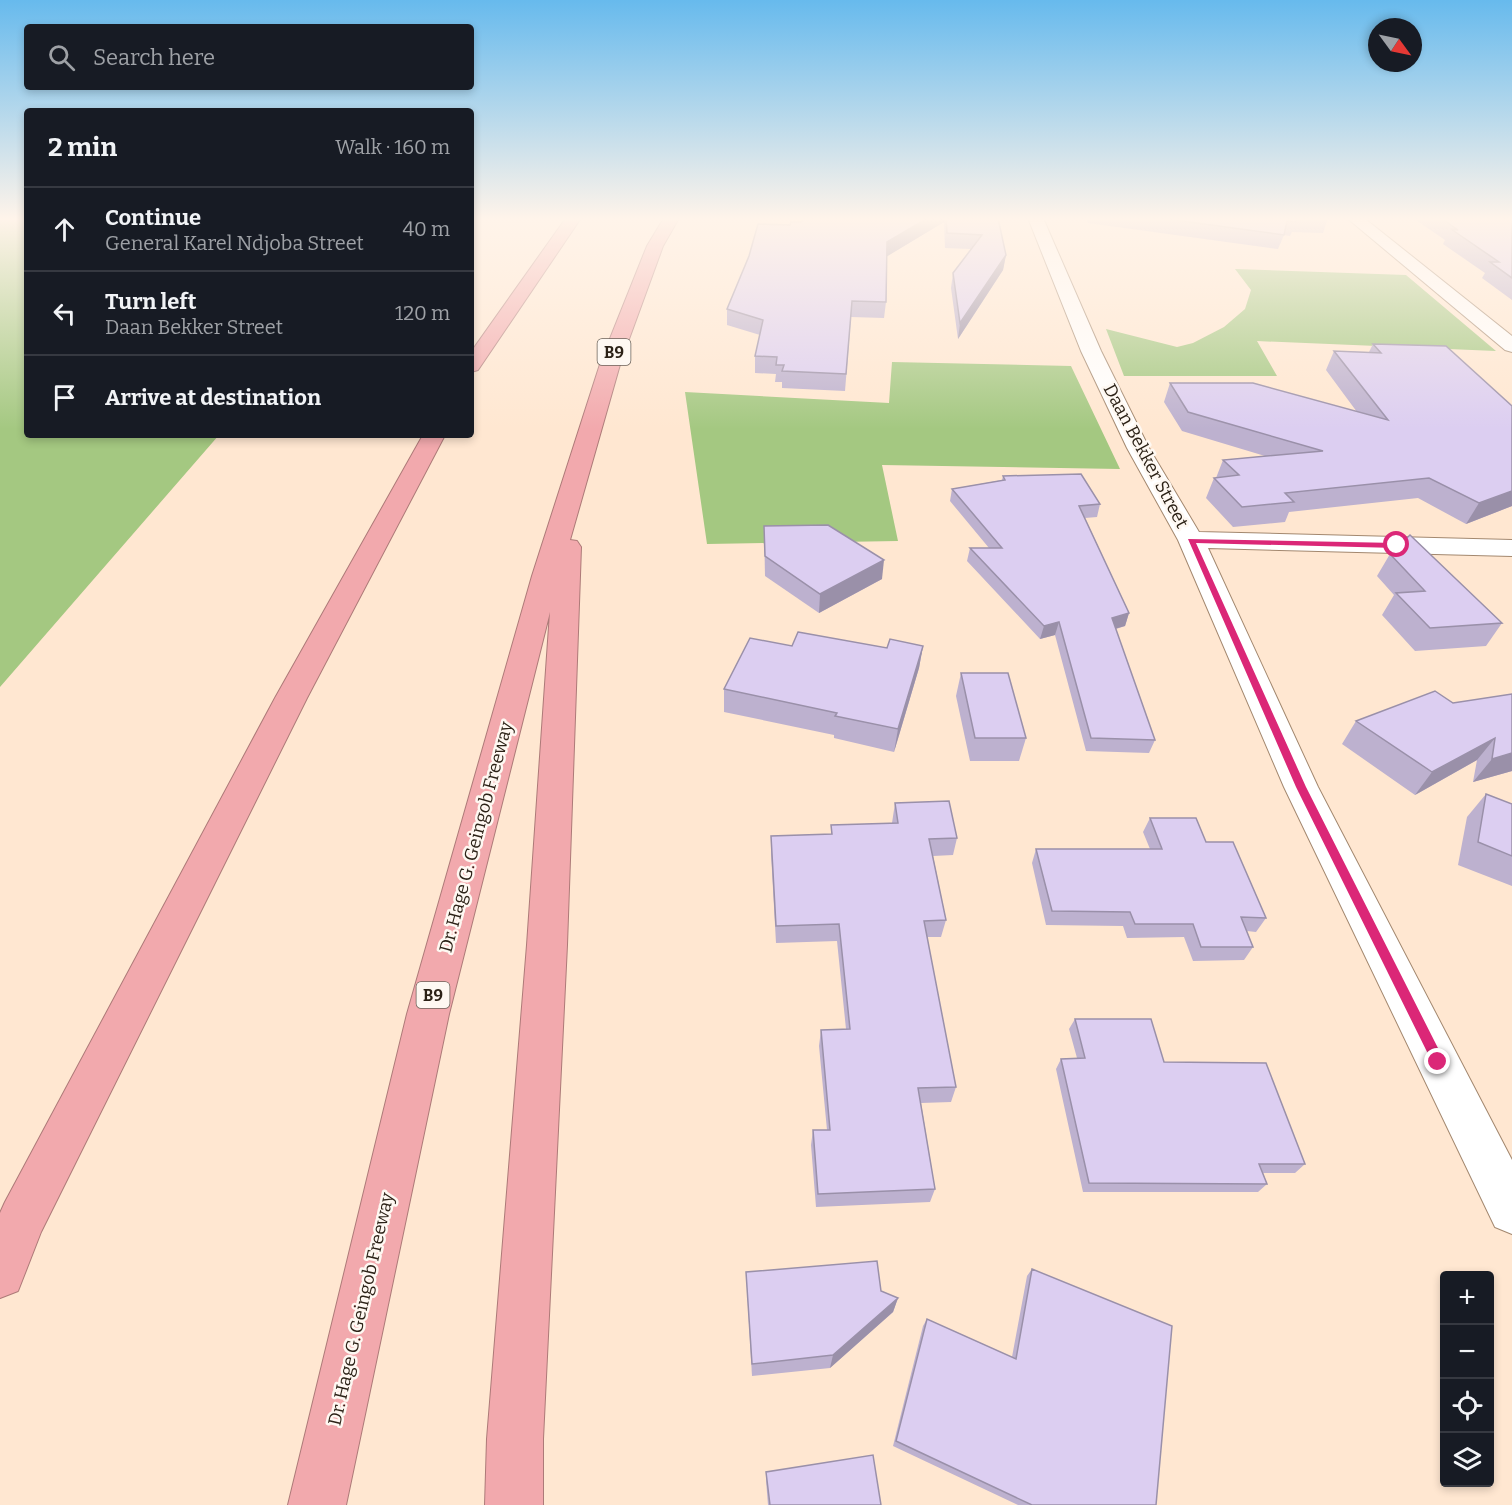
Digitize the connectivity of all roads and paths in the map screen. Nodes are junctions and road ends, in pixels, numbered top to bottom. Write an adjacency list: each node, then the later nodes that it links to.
1 (525, 288): 6 (highway)
2 (639, 288): 8 (highway, Dr. Hage G. Geingob Freeway / B9)
3 (1065, 288): 9 (street, Daan Bekker Street)
4 (1441, 288): 5 (street)
5 (1512, 346)
6 (474, 362)
7 (432, 438): 12 (highway)
8 (571, 491): 14 (highway, Dr. Hage G. Geingob Freeway / B9); 15 (highway)
9 (1191, 540): 10 (street); 11 (street, Daan Bekker Street)
10 (1512, 548)
11 (1512, 1210)
12 (11, 1240): 13 (highway)
13 (0, 1273)
14 (317, 1505)
15 (514, 1505)

